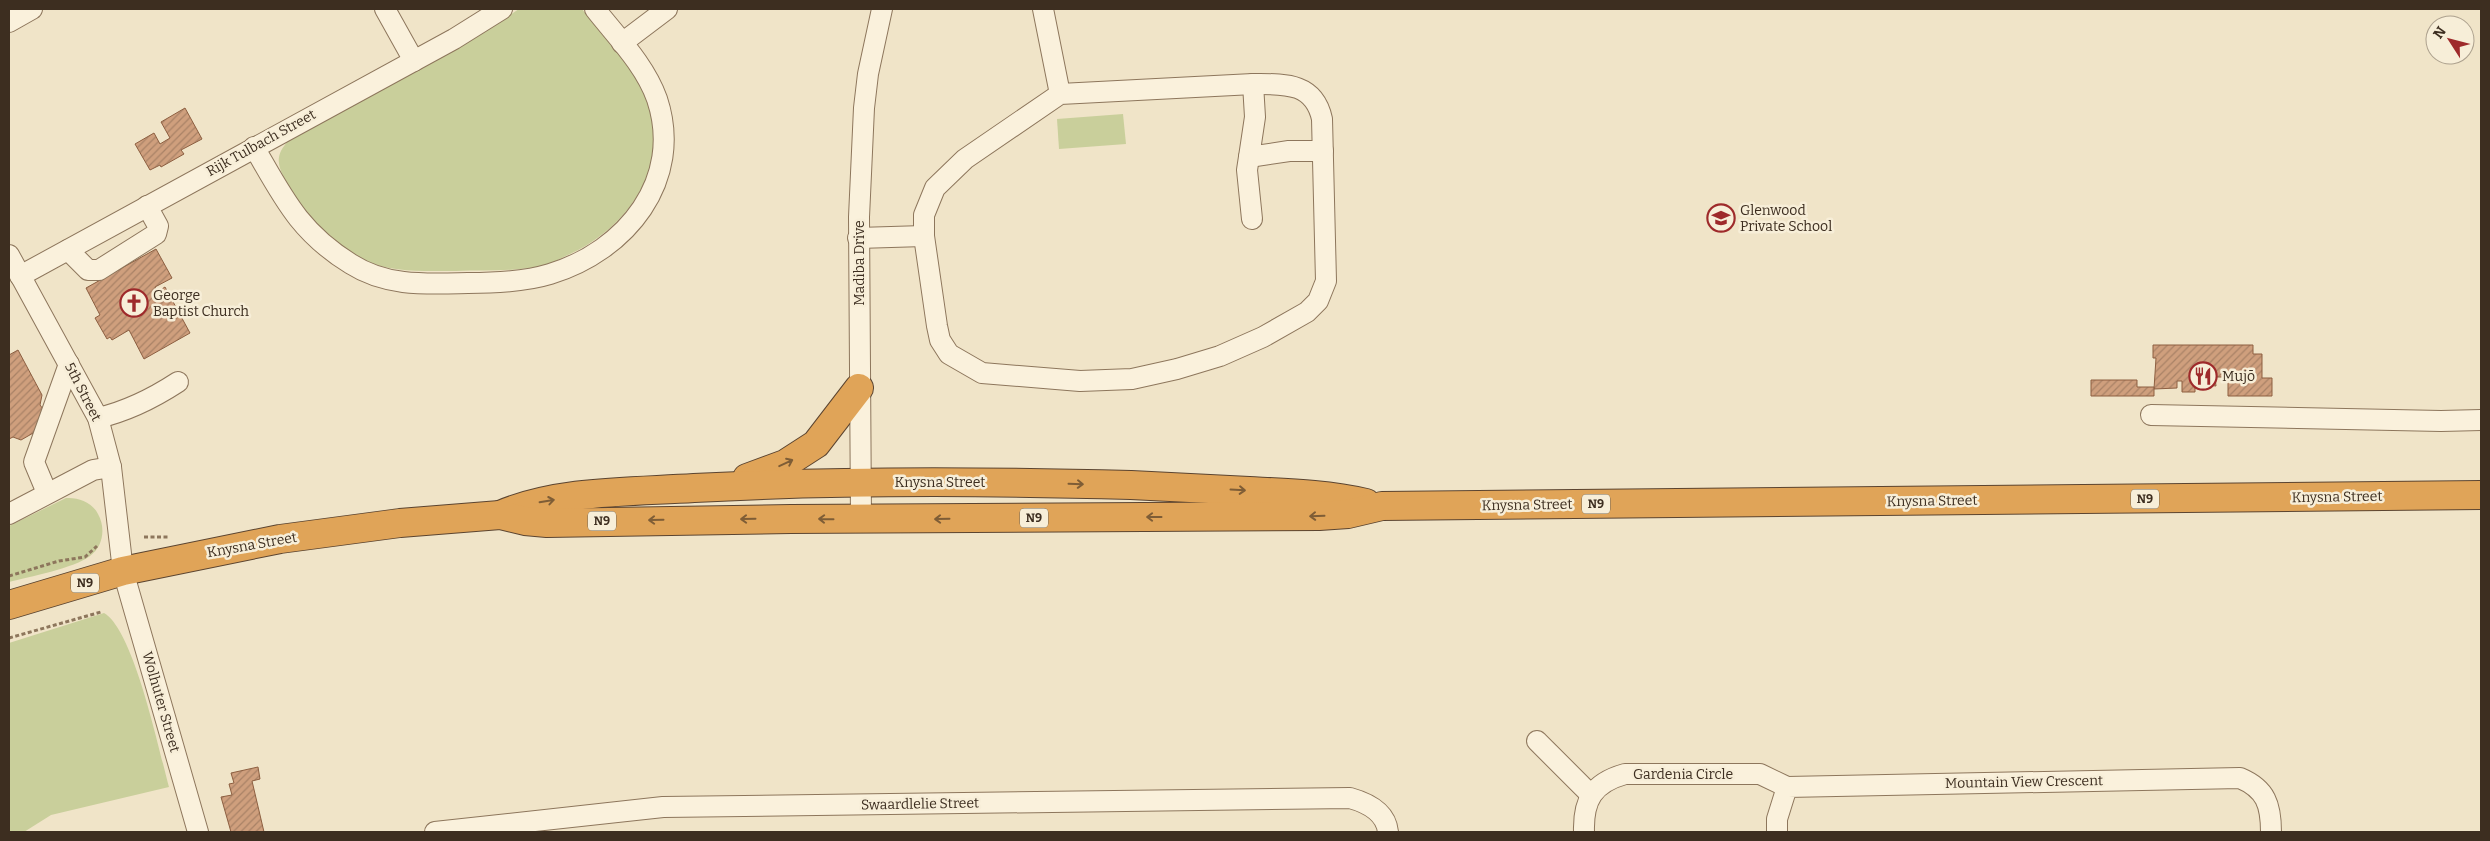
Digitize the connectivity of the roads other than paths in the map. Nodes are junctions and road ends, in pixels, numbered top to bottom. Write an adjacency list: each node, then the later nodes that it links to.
1 (32, 9): 8 (street)
2 (385, 9): 10 (street)
3 (502, 9): 10 (street, Rijk Tulbach Street)
4 (595, 9): 9 (street)
5 (667, 9): 9 (street)
6 (882, 9): 19 (street, Madiba Drive)
7 (1043, 9): 12 (street)
8 (9, 22)
9 (622, 43): 13 (street)
10 (414, 61): 13 (street, Rijk Tulbach Street)
11 (1253, 84): 12 (street); 14 (street); 15 (street)
12 (1060, 94): 18 (street)
13 (254, 147): 16 (street, Rijk Tulbach Street)
14 (1323, 151): 15 (street); 18 (street)
15 (1249, 157): 17 (street)
16 (147, 206): 20 (street, Rijk Tulbach Street); 20 (street)
17 (1252, 219)
18 (924, 236): 19 (street)
19 (858, 238): 25 (street, Madiba Drive)
20 (68, 250): 22 (street, Rijk Tulbach Street)
21 (9, 255): 22 (street, 5th Street)
22 (20, 276): 23 (street, 5th Street)
23 (69, 364): 27 (street, 5th Street); 32 (street)
24 (178, 382): 27 (street)
25 (860, 388): 30 (street, Madiba Drive); 31 (highway, one-way to 25)
26 (2151, 415): 28 (street)
27 (98, 418): 29 (street, 5th Street)
28 (2481, 420)
29 (111, 467): 32 (street); 38 (street, 5th Street)
30 (860, 481): 31 (highway, Knysna Street / N9); 34 (highway, Knysna Street / N9, one-way to 34); 37 (street, Madiba Drive)
31 (724, 486): 36 (highway, Knysna Street / N9, one-way to 31)
32 (47, 493): 35 (street)
33 (2481, 495): 34 (highway, Knysna Street / N9)
34 (1382, 506): 37 (highway, Knysna Street / N9, one-way to 37)
35 (9, 514)
36 (500, 515): 37 (highway, Knysna Street / N9, one-way to 36); 38 (highway, Knysna Street / N9)
37 (861, 520)
38 (123, 571): 39 (highway, Knysna Street / N9); 43 (street, Wolhuter Street)
39 (9, 606)
40 (1537, 741): 42 (street)
41 (1787, 787): 42 (street, Gardenia Circle); 47 (street); 48 (street, Mountain View Crescent)
42 (1591, 795): 46 (street)
43 (198, 832)
44 (435, 832): 45 (street, Swaardlelie Street)
45 (1388, 832)
46 (1584, 832)
47 (1777, 832)
48 (2271, 832)

